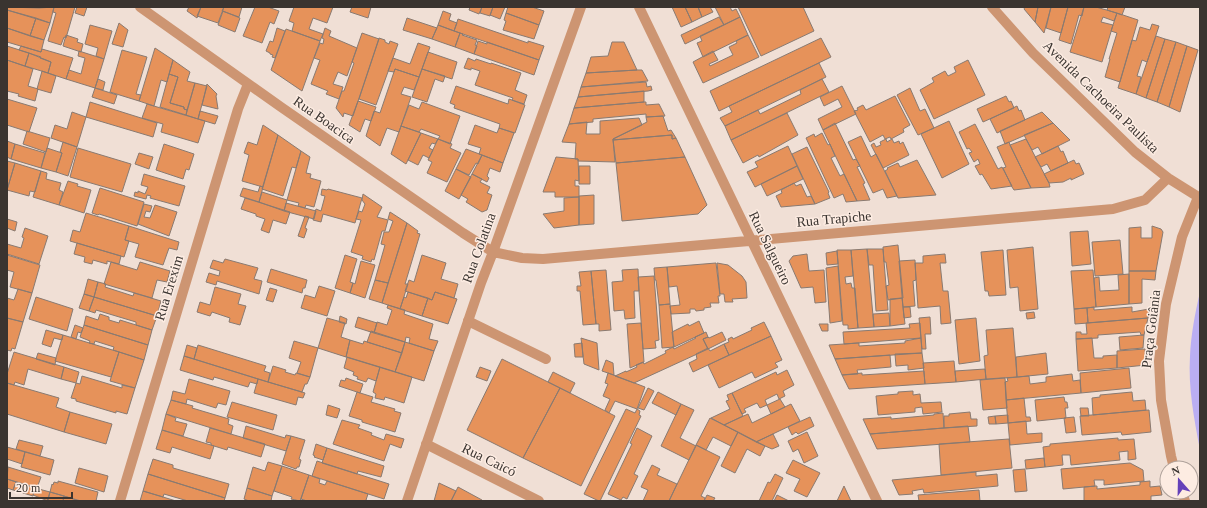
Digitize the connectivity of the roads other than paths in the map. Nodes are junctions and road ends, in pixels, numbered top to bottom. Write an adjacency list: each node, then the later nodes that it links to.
1 (140, 7): 5 (street, Rua Boacica)
2 (581, 7): 9 (street, Rua Colatina)
3 (639, 7): 8 (street, Rua Salgueiro)
4 (992, 7): 6 (street, Avenida Cachoeira Paulista)
5 (248, 84): 9 (street, Rua Boacica); 14 (street, Rua Erexim)
6 (1168, 178): 7 (street, Avenida Cachoeira Paulista); 8 (street, Rua Trapiche)
7 (1199, 197): 13 (street, Praça Goiânia)
8 (751, 241): 9 (street, Rua Trapiche); 17 (street, Rua Salgueiro)
9 (493, 252): 10 (street, Rua Colatina)
10 (468, 321): 11 (street); 12 (street, Rua Colatina)
11 (546, 360)
12 (426, 444): 15 (street, Rua Colatina); 16 (street, Rua Caicó)
13 (1172, 460)
14 (120, 501)
15 (407, 501)
16 (539, 501)
17 (877, 501)

